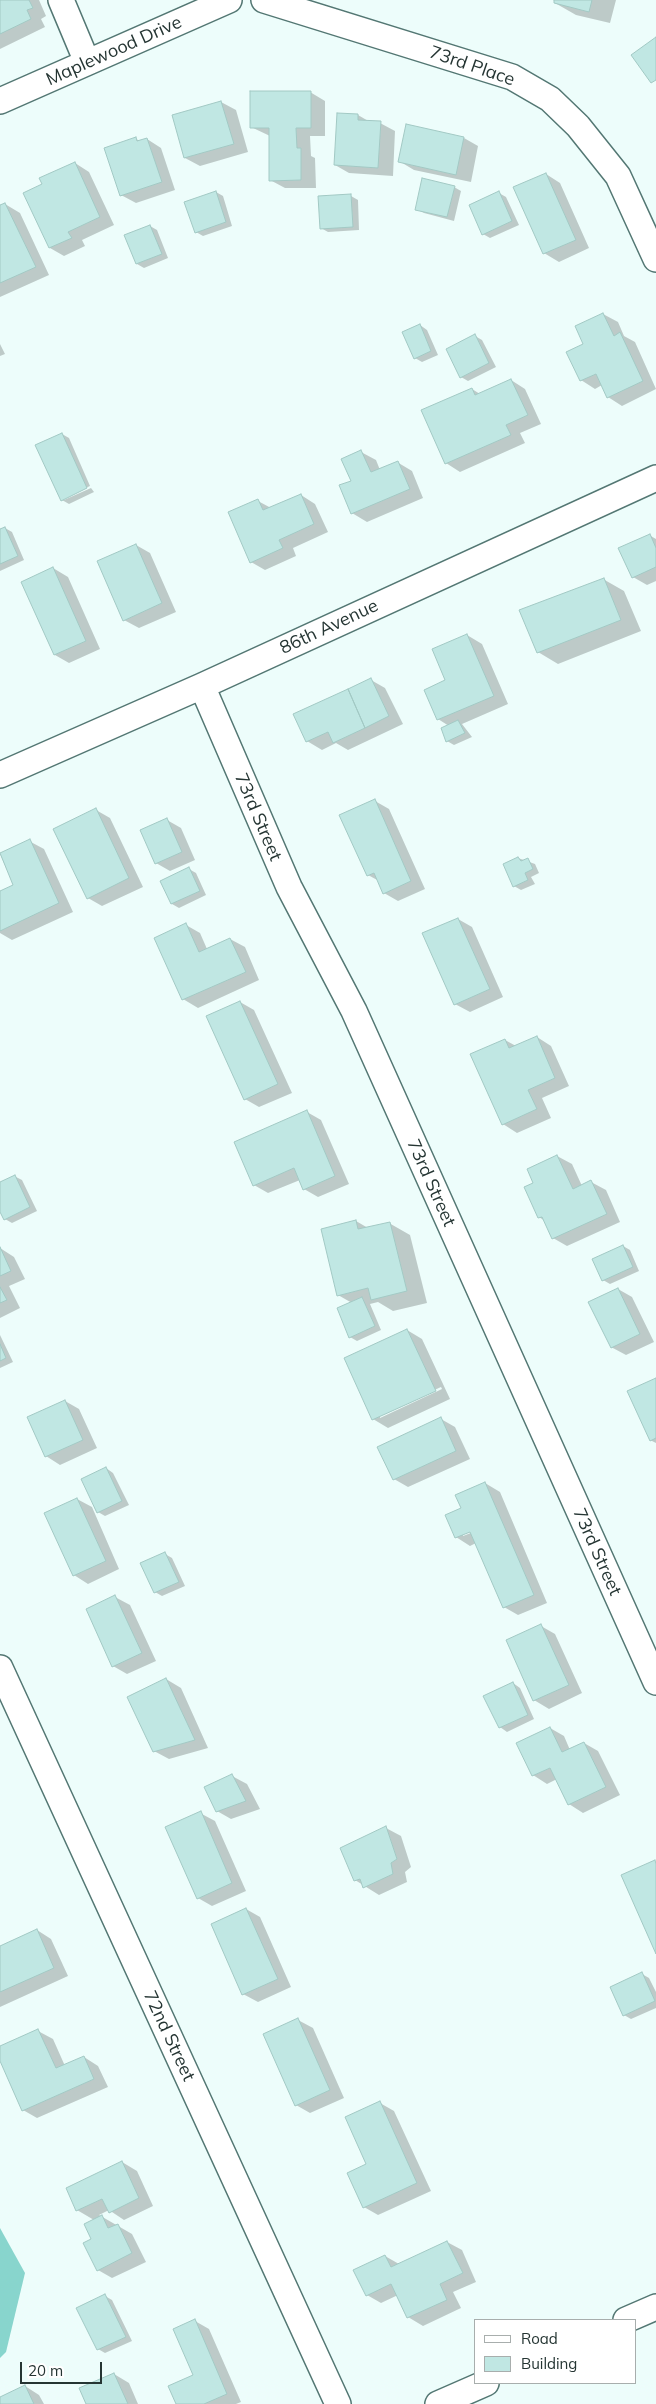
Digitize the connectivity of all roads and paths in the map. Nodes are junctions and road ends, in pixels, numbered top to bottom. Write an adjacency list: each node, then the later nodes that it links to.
1 (61, 0): 4 (street)
2 (229, 0): 4 (street, Maplewood Drive)
3 (264, 0): 6 (street, 73rd Place)
4 (87, 62): 5 (street, Maplewood Drive)
5 (0, 101)
6 (656, 259)
7 (656, 478): 8 (street, 86th Avenue)
8 (202, 686): 9 (street, 86th Avenue); 11 (street, 73rd Street)
9 (0, 775)
10 (3, 1681): 15 (street, 72nd Street)
11 (656, 1682)
12 (656, 2307): 13 (street)
13 (628, 2319)
14 (484, 2384): 16 (street)
15 (338, 2404)
16 (438, 2404)

